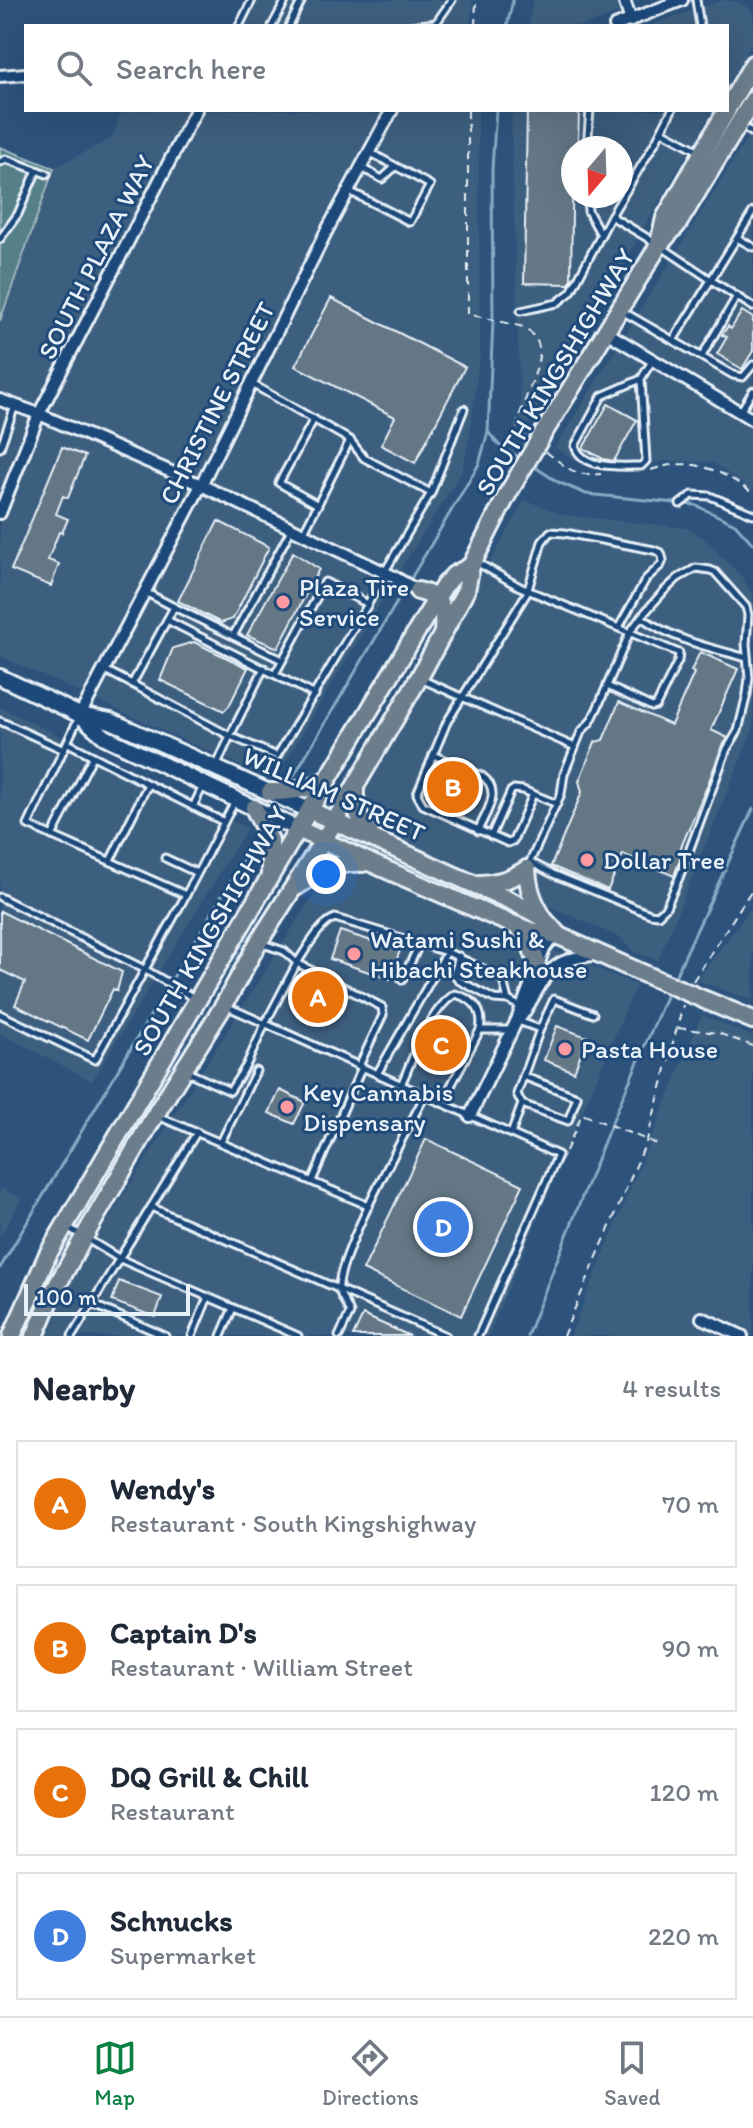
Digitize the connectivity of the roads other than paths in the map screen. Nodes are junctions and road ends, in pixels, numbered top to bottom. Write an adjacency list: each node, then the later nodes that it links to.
1 (252, 0): 9 (lane)
2 (286, 0): 10 (lane)
3 (302, 0): 11 (lane)
4 (452, 0): 12 (lane)
5 (624, 0): 8 (street)
6 (682, 0): 8 (street)
7 (696, 0): 14 (lane)
8 (631, 21): 13 (street)
9 (240, 24)
10 (273, 24)
11 (290, 24)
12 (436, 24)
13 (621, 24)
14 (700, 24)
15 (753, 64): 19 (main road, SOUTH KINGSHIGHWAY)
16 (24, 74): 17 (street)
17 (0, 76)
18 (753, 100): 41 (main road, SOUTH KINGSHIGHWAY)
19 (729, 106)
20 (195, 112): 60 (street, SOUTH PLAZA WAY)
21 (391, 112): 27 (street, CHRISTINE STREET)
22 (590, 112): 26 (lane)
23 (671, 112): 25 (lane)
24 (726, 112): 28 (main road, SOUTH KINGSHIGHWAY)
25 (662, 131): 28 (lane); 37 (lane)
26 (588, 136)
27 (369, 152): 30 (lane); 31 (street, CHRISTINE STREET)
28 (701, 152): 41 (main road, SOUTH KINGSHIGHWAY)
29 (0, 162): 32 (lane)
30 (395, 167): 31 (lane); 34 (lane)
31 (361, 168): 34 (street, CHRISTINE STREET)
32 (37, 170): 33 (lane); 40 (lane)
33 (47, 174)
34 (348, 190): 54 (street, CHRISTINE STREET)
35 (588, 208): 38 (lane)
36 (753, 212): 39 (lane)
37 (611, 216): 38 (lane); 41 (lane)
38 (600, 234): 47 (lane)
39 (737, 238): 42 (lane); 43 (lane)
40 (0, 239)
41 (659, 245): 43 (lane); 46 (main road, SOUTH KINGSHIGHWAY)
42 (753, 247)
43 (711, 280): 44 (lane); 49 (lane)
44 (737, 296): 45 (lane); 50 (lane)
45 (753, 307)
46 (619, 310): 48 (main road, SOUTH KINGSHIGHWAY); 49 (lane)
47 (521, 311)
48 (606, 332): 51 (street); 73 (main road, SOUTH KINGSHIGHWAY, bridge)
49 (674, 339): 50 (lane)
50 (702, 356): 52 (lane)
51 (652, 360): 53 (lane); 59 (street)
52 (753, 365)
53 (641, 379): 53 (lane)
54 (251, 384): 61 (lane); 65 (street, CHRISTINE STREET)
55 (753, 391): 59 (lane)
56 (0, 400): 57 (street)
57 (15, 405): 60 (street); 64 (lane)
58 (464, 409): 66 (lane)
59 (740, 412): 62 (street)
60 (39, 414): 65 (street); 69 (street, SOUTH PLAZA WAY)
61 (314, 419): 63 (lane); 68 (lane)
62 (753, 420)
63 (350, 440): 66 (lane); 68 (lane)
64 (0, 448)
65 (201, 485): 71 (street); 77 (street, CHRISTINE STREET)
66 (431, 493): 74 (lane)
67 (680, 504): 70 (lane)
68 (318, 505): 72 (lane)
69 (1, 509)
70 (753, 514)
71 (292, 528): 72 (street); 87 (lane)
72 (303, 534): 74 (street)
73 (472, 563): 76 (lane); 78 (main road, SOUTH KINGSHIGHWAY); 86 (main road, SOUTH KINGSHIGHWAY)
74 (389, 575): 75 (street); 79 (lane)
75 (418, 591): 78 (main road); 82 (main road)
76 (528, 591): 84 (lane); 84 (lane); 98 (lane)
77 (145, 592): 80 (lane); 91 (street, CHRISTINE STREET)
78 (436, 598): 82 (main road, SOUTH KINGSHIGHWAY); 86 (main road)
79 (368, 604): 89 (lane); 97 (lane)
80 (174, 607): 83 (lane); 87 (lane)
81 (641, 617): 85 (lane); 88 (lane); 88 (lane)
82 (424, 619): 108 (main road, SOUTH KINGSHIGHWAY)
83 (167, 620): 90 (lane); 95 (lane)
84 (619, 627): 85 (lane)
85 (630, 632): 96 (lane); 96 (lane)
86 (443, 634): 94 (main road, SOUTH KINGSHIGHWAY)
87 (233, 636): 89 (lane)
88 (747, 658): 130 (lane)
89 (282, 660): 92 (lane)
90 (264, 668): 92 (lane); 101 (lane)
91 (105, 670): 95 (lane); 99 (street, CHRISTINE STREET)
92 (275, 674): 97 (lane)
93 (0, 677): 99 (main road, WILLIAM STREET)
94 (419, 677): 98 (lane); 111 (main road, SOUTH KINGSHIGHWAY)
95 (132, 684): 101 (lane)
96 (607, 686): 103 (lane)
97 (315, 695): 101 (lane)
98 (462, 697): 103 (lane); 105 (lane)
99 (80, 715): 102 (lane); 107 (main road, WILLIAM STREET); 110 (main road, WILLIAM STREET)
100 (0, 721): 104 (lane)
101 (230, 736): 107 (lane)
102 (68, 743): 104 (lane); 106 (lane)
103 (575, 747): 115 (lane)
104 (64, 750): 123 (lane)
105 (433, 755): 122 (lane); 122 (lane)
106 (93, 756): 109 (lane); 123 (lane)
107 (216, 768): 112 (main road, WILLIAM STREET)
108 (328, 779): 112 (main road); 118 (main road, SOUTH KINGSHIGHWAY)
109 (148, 784): 116 (lane); 128 (lane)
110 (204, 784): 114 (main road, WILLIAM STREET); 116 (lane)
111 (356, 785): 119 (main road, SOUTH KINGSHIGHWAY); 125 (main road)
112 (270, 792): 118 (main road, WILLIAM STREET)
113 (533, 794): 115 (lane); 124 (lane); 124 (lane)
114 (236, 800): 117 (main road, WILLIAM STREET); 120 (lane)
115 (557, 804): 130 (lane)
116 (193, 807): 120 (lane)
117 (254, 808): 121 (main road, WILLIAM STREET); 132 (main road)
118 (309, 810): 119 (main road, WILLIAM STREET); 121 (main road, SOUTH KINGSHIGHWAY)
119 (335, 821): 125 (main road, WILLIAM STREET); 126 (main road, SOUTH KINGSHIGHWAY)
120 (224, 822): 131 (lane)
121 (298, 829): 126 (main road, WILLIAM STREET); 132 (main road, SOUTH KINGSHIGHWAY)
122 (478, 831): 124 (lane)
123 (52, 836): 128 (lane)
124 (491, 836)
125 (372, 837): 133 (main road, WILLIAM STREET)
126 (323, 841): 129 (main road, WILLIAM STREET); 134 (main road, SOUTH KINGSHIGHWAY)
127 (165, 858): 131 (lane)
128 (110, 861): 135 (lane)
129 (371, 863): 134 (main road); 138 (main road, WILLIAM STREET)
130 (528, 865): 133 (main road); 137 (main road)
131 (197, 873): 135 (lane)
132 (270, 877): 149 (main road, SOUTH KINGSHIGHWAY)
133 (475, 884): 137 (main road, WILLIAM STREET)
134 (291, 890): 140 (main road, SOUTH KINGSHIGHWAY)
135 (186, 895): 147 (lane)
136 (0, 897): 147 (lane)
137 (542, 917): 139 (main road, WILLIAM STREET)
138 (518, 925): 139 (main road, WILLIAM STREET); 146 (main road)
139 (559, 936): 143 (main road, WILLIAM STREET); 146 (street)
140 (258, 943): 145 (lane); 151 (main road, SOUTH KINGSHIGHWAY)
141 (419, 945): 142 (lane); 145 (lane); 148 (lane)
142 (447, 952): 144 (lane); 163 (lane)
143 (599, 954): 155 (main road, WILLIAM STREET, bridge); 157 (street)
144 (459, 956): 150 (lane); 150 (lane)
145 (297, 963): 156 (lane); 160 (lane)
146 (537, 964): 152 (street)
147 (144, 969): 149 (lane); 153 (lane)
148 (402, 980)
149 (198, 1000): 177 (main road, SOUTH KINGSHIGHWAY)
150 (508, 1000): 152 (lane)
151 (224, 1005): 156 (lane); 161 (main road, SOUTH KINGSHIGHWAY)
152 (521, 1007): 157 (street)
153 (0, 1014)
154 (593, 1014): 158 (lane)
155 (753, 1020)
156 (265, 1024): 160 (lane); 161 (lane)
157 (515, 1025): 158 (lane); 159 (lane); 170 (street)
158 (540, 1029): 164 (lane)
159 (480, 1030): 165 (lane); 167 (lane)
160 (360, 1066): 163 (lane); 174 (lane)
161 (184, 1070): 169 (main road, SOUTH KINGSHIGHWAY)
162 (256, 1071): 173 (lane)
163 (377, 1074): 165 (lane)
164 (523, 1076): 168 (lane); 168 (lane)
165 (401, 1085): 166 (lane)
166 (425, 1095): 167 (lane); 175 (lane)
167 (442, 1103): 170 (lane)
168 (522, 1104): 172 (lane)
169 (155, 1115): 171 (lane); 178 (main road, SOUTH KINGSHIGHWAY)
170 (470, 1116): 172 (lane)
171 (197, 1132): 173 (lane); 176 (lane)
172 (511, 1134): 195 (lane)
173 (221, 1142): 174 (lane)
174 (312, 1181): 175 (lane)
175 (369, 1206): 180 (lane)
176 (151, 1207): 179 (lane); 180 (lane)
177 (64, 1226): 178 (lane); 185 (main road, SOUTH KINGSHIGHWAY)
178 (84, 1237): 179 (lane); 186 (main road, SOUTH KINGSHIGHWAY)
179 (120, 1259): 181 (lane); 182 (lane)
180 (339, 1291): 193 (lane); 194 (lane)
181 (208, 1297): 183 (lane); 190 (lane)
182 (92, 1304): 188 (lane); 189 (lane)
183 (233, 1308): 191 (lane); 192 (lane)
184 (702, 1318): 196 (street)
185 (15, 1328): 187 (main road, SOUTH KINGSHIGHWAY)
186 (36, 1334)
187 (5, 1336)
188 (72, 1336)
189 (165, 1336)
190 (192, 1336)
191 (221, 1336)
192 (298, 1336)
193 (339, 1336)
194 (446, 1336)
195 (478, 1336)
196 (742, 1336)

